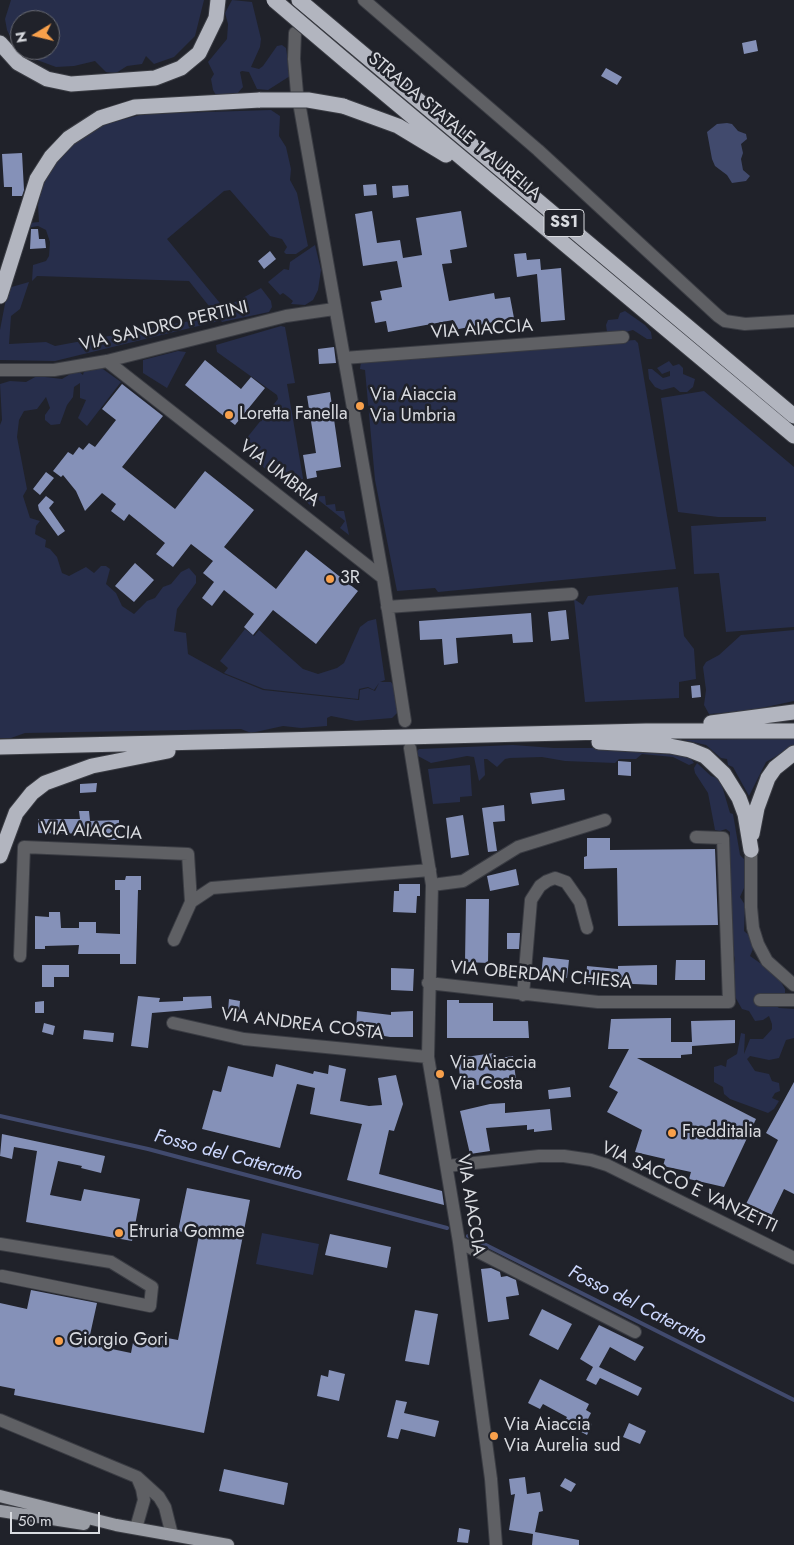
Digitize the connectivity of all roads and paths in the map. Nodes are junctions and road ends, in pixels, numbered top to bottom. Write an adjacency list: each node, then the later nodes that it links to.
1 (218, 0): 6 (highway)
2 (274, 0): 9 (highway, STRADA STATALE 1 AURELIA / SS1, bridge)
3 (299, 0): 17 (highway, STRADA STATALE 1 AURELIA / SS1)
4 (364, 0): 12 (street)
5 (295, 33): 7 (street)
6 (0, 43)
7 (297, 93)
8 (300, 108): 11 (street)
9 (486, 178): 10 (highway, bridge); 18 (highway, STRADA STATALE 1 AURELIA / SS1)
10 (0, 296)
11 (334, 309): 14 (street); 15 (street, VIA SANDRO PERTINI)
12 (794, 320)
13 (623, 337): 14 (street, VIA AIACCIA)
14 (344, 358): 19 (street)
15 (107, 361): 16 (street, VIA SANDRO PERTINI); 19 (street, VIA UMBRIA)
16 (0, 370)
17 (794, 416)
18 (794, 436)
19 (383, 578): 21 (street)
20 (572, 594): 21 (street)
21 (387, 607): 23 (street)
22 (794, 712): 24 (highway)
23 (405, 721)
24 (646, 731): 25 (highway); 26 (highway)
25 (794, 731)
26 (548, 734): 27 (highway); 33 (highway)
27 (215, 742): 28 (highway); 34 (highway)
28 (0, 747)
29 (410, 748): 35 (street, VIA AIACCIA)
30 (794, 753): 33 (highway)
31 (605, 820): 36 (street)
32 (696, 837): 43 (street, VIA OBERDAN CHIESA)
33 (750, 850): 42 (street)
34 (0, 856)
35 (430, 870): 36 (street, VIA AIACCIA); 37 (street)
36 (432, 885): 41 (street, VIA AIACCIA)
37 (191, 902): 39 (street, VIA AIACCIA); 40 (street, VIA AIACCIA)
38 (587, 928): 43 (street)
39 (174, 940)
40 (20, 956)
41 (428, 983): 43 (street, VIA OBERDAN CHIESA); 47 (street, VIA AIACCIA)
42 (794, 986)
43 (523, 995)
44 (760, 1000): 45 (street)
45 (794, 1000)
46 (173, 1023): 47 (street, VIA ANDREA COSTA)
47 (428, 1058): 48 (street, VIA AIACCIA)
48 (447, 1166): 49 (street, VIA AIACCIA); 51 (street, VIA SACCO E VANZETTI)
49 (459, 1242): 53 (street); 62 (street, VIA AIACCIA)
50 (0, 1244): 52 (street)
51 (794, 1258)
52 (2, 1276)
53 (636, 1332)
54 (0, 1420): 55 (street)
55 (137, 1477): 59 (street); 60 (street)
56 (0, 1496): 58 (main road)
57 (0, 1512): 58 (main road)
58 (116, 1525): 59 (main road)
59 (136, 1528): 60 (main road)
60 (172, 1535): 61 (main road)
61 (228, 1545)
62 (496, 1545)

